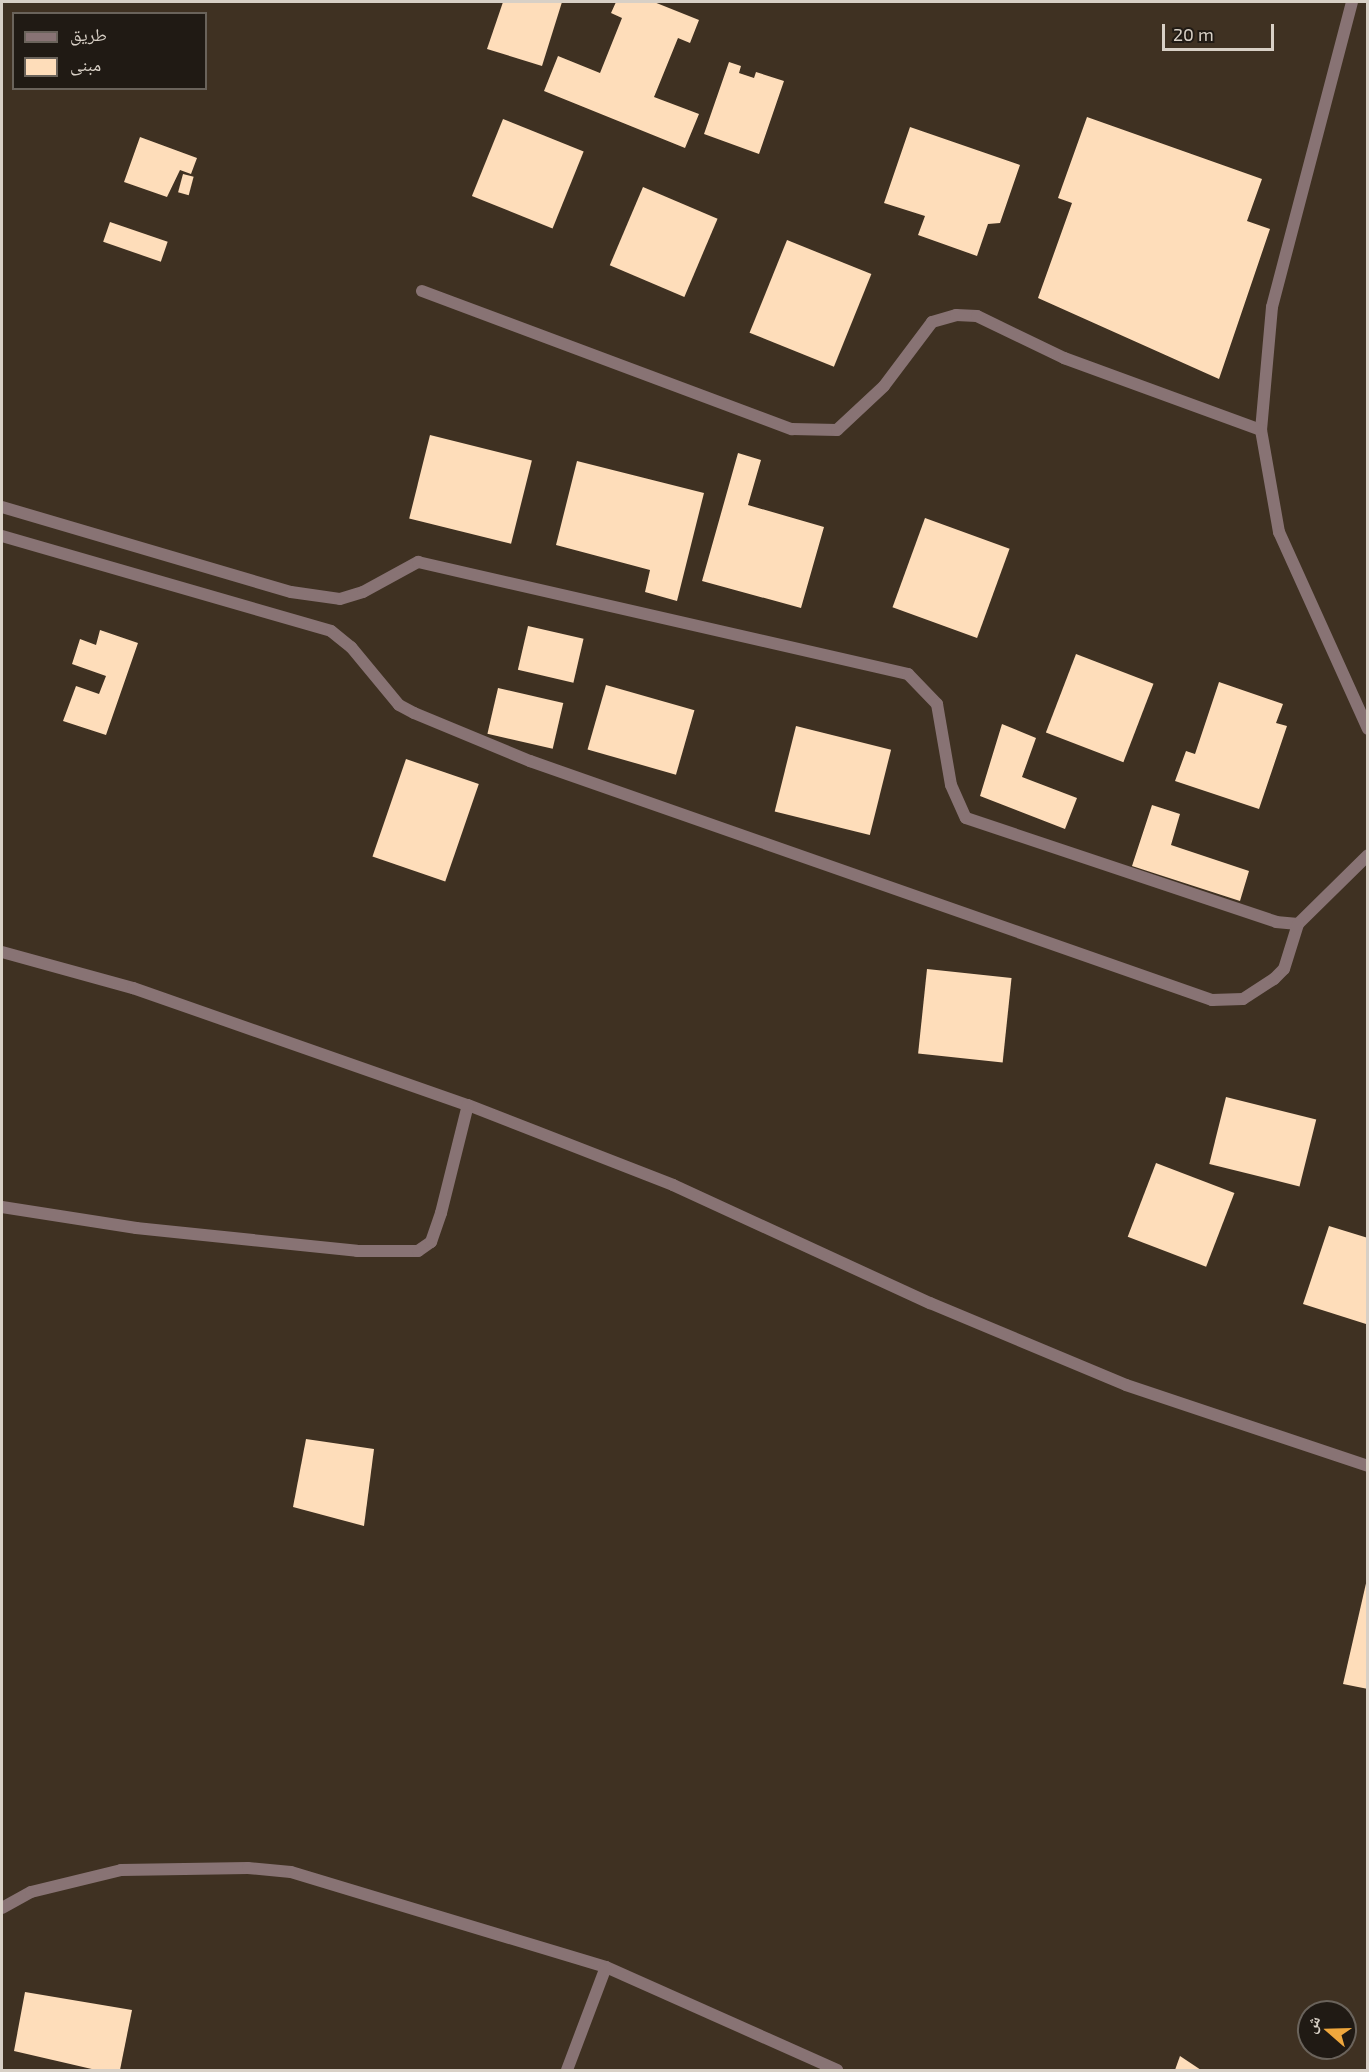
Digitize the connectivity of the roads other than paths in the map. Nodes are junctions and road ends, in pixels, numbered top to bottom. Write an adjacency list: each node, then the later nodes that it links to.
1 (1352, 2): 3 (street)
2 (422, 291): 3 (street)
3 (1261, 430): 6 (street)
4 (2, 507): 8 (street)
5 (2, 536): 8 (street)
6 (1368, 729)
7 (1368, 855): 8 (street)
8 (1298, 924)
9 (2, 952): 10 (street)
10 (468, 1105): 11 (street); 12 (street)
11 (2, 1207)
12 (1368, 1466)
13 (2, 1908): 14 (street)
14 (606, 1967): 15 (street); 16 (street)
15 (567, 2070)
16 (837, 2070)

